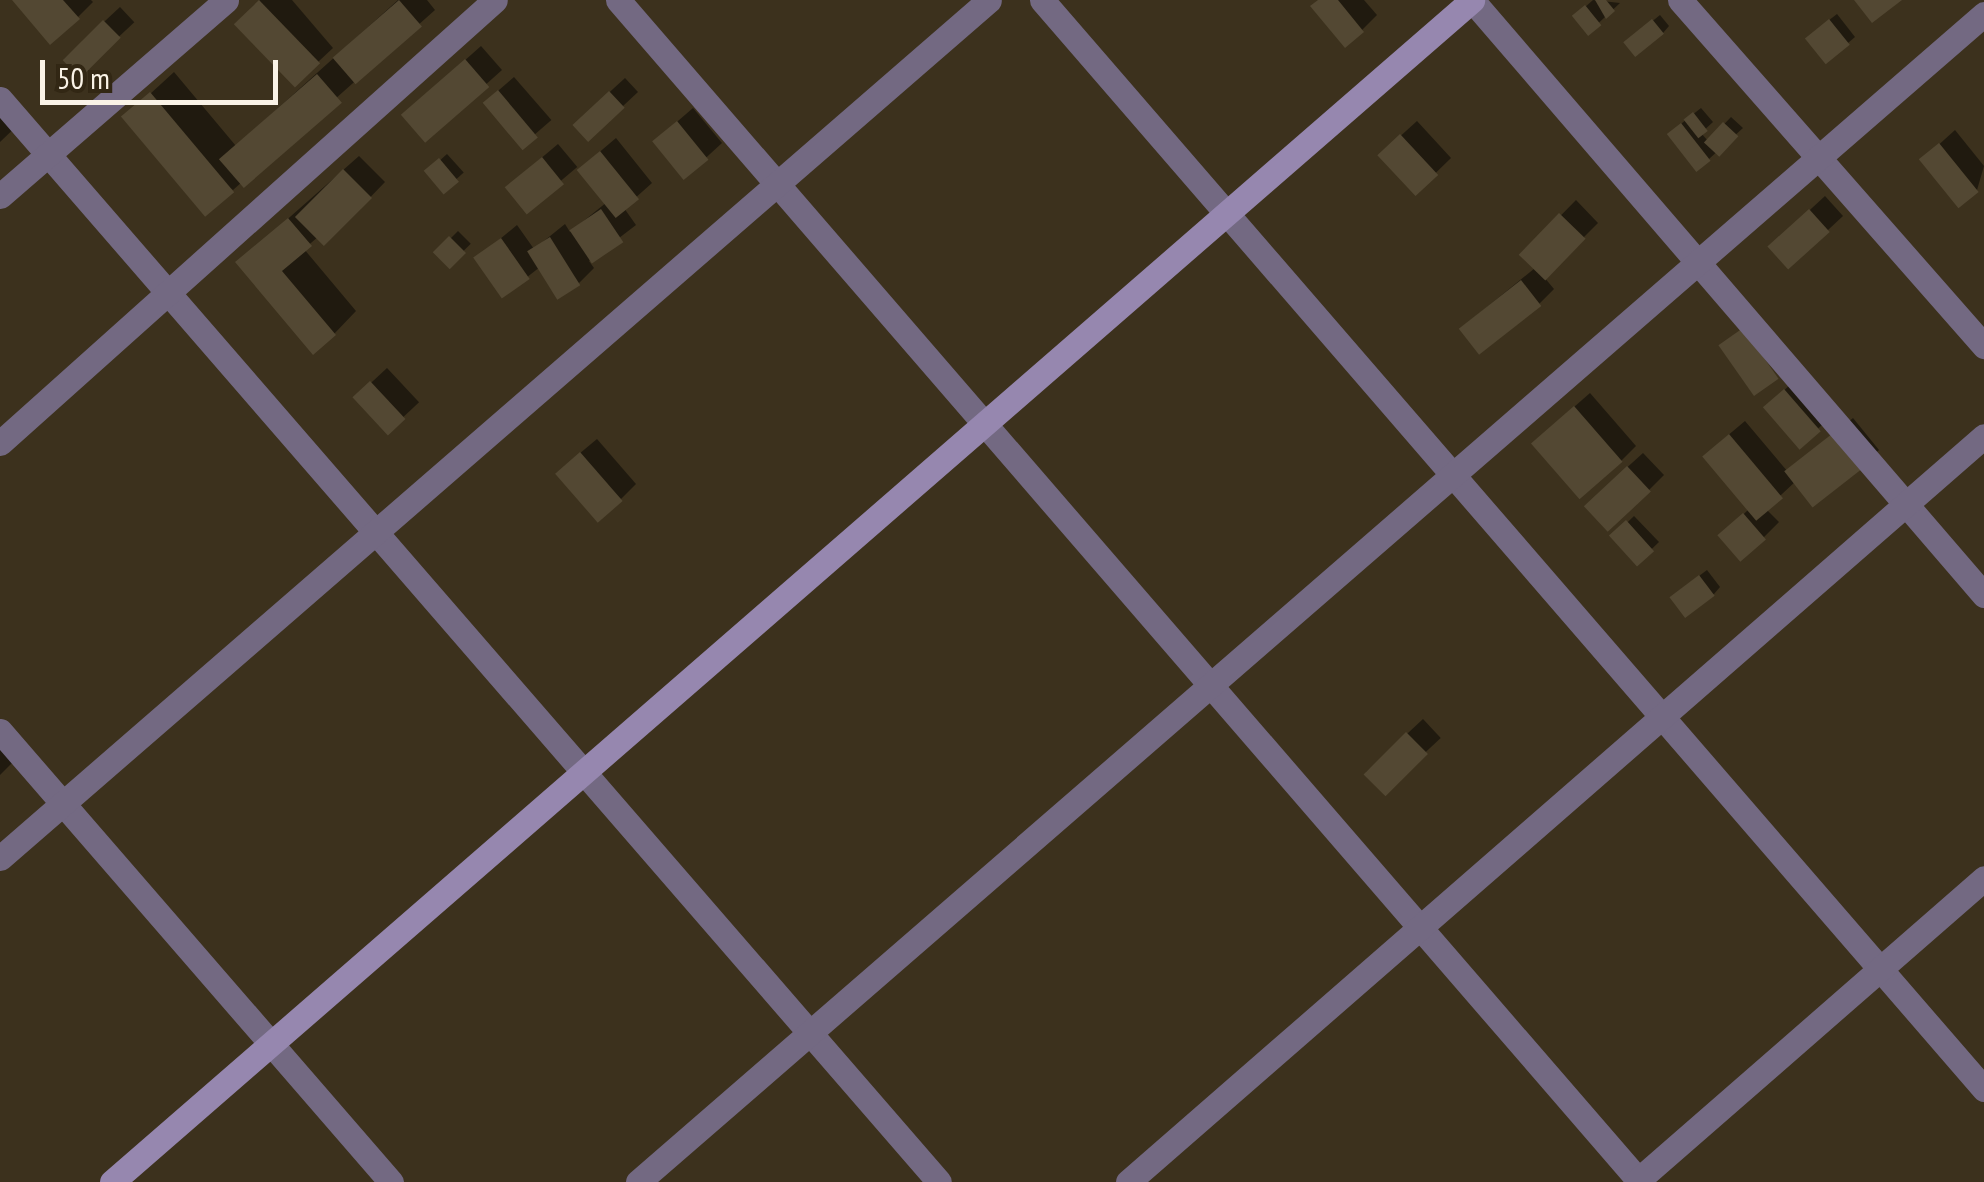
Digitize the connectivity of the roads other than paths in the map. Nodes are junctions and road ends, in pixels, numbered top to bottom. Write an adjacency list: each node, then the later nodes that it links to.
1 (226, 0): 10 (street)
2 (494, 0): 16 (street)
3 (618, 0): 12 (street)
4 (989, 0): 12 (street)
5 (1042, 0): 14 (street)
6 (1472, 0): 14 (street); 15 (street)
7 (1680, 0): 11 (street)
8 (1984, 14): 11 (street)
9 (0, 100): 10 (street)
10 (48, 155): 13 (street); 16 (street)
11 (1819, 158): 15 (street); 17 (street)
12 (777, 184): 18 (street); 23 (street)
13 (0, 196)
14 (1227, 214): 18 (street); 21 (street)
15 (1698, 262): 21 (street); 22 (street)
16 (170, 295): 20 (street); 23 (street)
17 (1984, 346)
18 (984, 424): 25 (street); 28 (street)
19 (1984, 436): 22 (street)
20 (0, 443)
21 (1452, 475): 25 (street); 26 (street)
22 (1906, 504): 24 (street); 26 (street)
23 (375, 532): 28 (street); 29 (street)
24 (1984, 595)
25 (1210, 685): 32 (street); 34 (street)
26 (1662, 716): 32 (street); 33 (street)
27 (0, 731): 29 (street)
28 (584, 772): 34 (street); 35 (street)
29 (63, 804): 30 (street); 35 (street)
30 (0, 858)
31 (1984, 878): 33 (street)
32 (1420, 928): 37 (street); 42 (street)
33 (1880, 969): 36 (street); 37 (street)
34 (809, 1033): 40 (street); 41 (street)
35 (272, 1044): 38 (street); 39 (street)
36 (1984, 1089)
37 (1638, 1181)
38 (112, 1182)
39 (392, 1182)
40 (638, 1182)
41 (938, 1182)
42 (1128, 1182)

